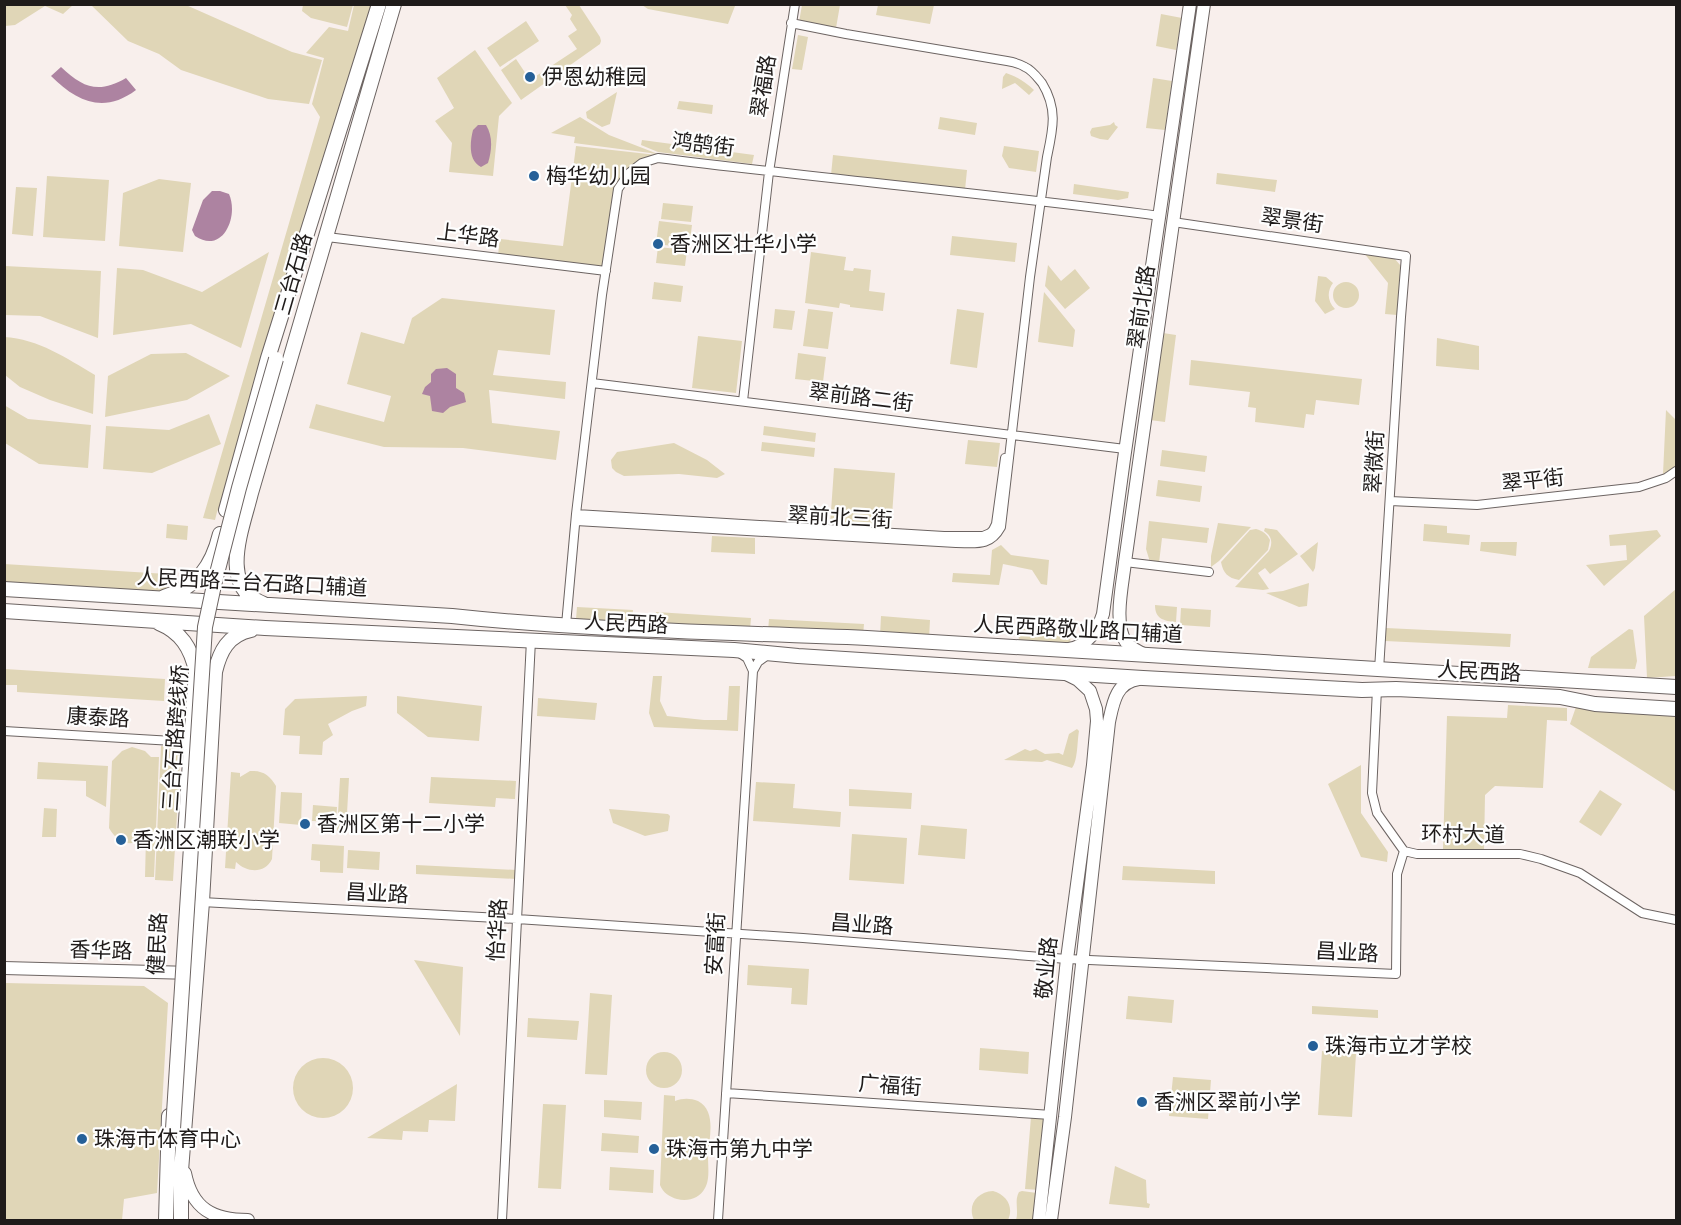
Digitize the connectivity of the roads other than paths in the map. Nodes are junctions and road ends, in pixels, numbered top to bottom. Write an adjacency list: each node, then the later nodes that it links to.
1 (379, 4): 14 (main road, 三台石路)
2 (394, 4): 11 (main road, 三台石路)
3 (795, 4): 6 (street, 翠福路)
4 (1190, 4): 9 (main road, 翠前北路)
5 (1204, 4): 10 (main road, 翠前北路)
6 (791, 23): 7 (street, 翠福路); 8 (street, 翠前北三街)
7 (769, 172): 8 (street, 鸿鹄街); 13 (street, 鸿鹄街); 18 (street, 翠福路)
8 (1040, 200): 9 (street, 鸿鹄街); 19 (street, 翠前北三街)
9 (1160, 216): 20 (main road, 翠前北路)
10 (1173, 222): 12 (street, 翠景街); 24 (main road, 翠前北路)
11 (327, 237): 13 (street, 上华路); 15 (main road, 三台石路)
12 (1406, 256): 22 (street, 翠微街)
13 (606, 271): 17 (street, 鸿鹄街)
14 (279, 323): 16 (main road); 27 (main road, 三台石路)
15 (300, 329): 16 (main road); 28 (main road, 三台石路)
16 (280, 360): 76 (main road, 三台石路跨线桥)
17 (592, 383): 18 (street, 翠前路二街); 23 (street, 鸿鹄街)
18 (743, 401): 19 (street, 翠前路二街)
19 (1011, 434): 20 (street, 翠前路二街); 23 (street, 翠前北三街)
20 (1125, 448): 40 (main road, 翠前北路)
21 (1677, 471): 22 (street, 翠平街)
22 (1390, 501): 44 (street, 翠微街)
23 (576, 517): 33 (street, 鸿鹄街)
24 (1125, 562): 25 (street); 43 (main road, 翠前北路)
25 (1209, 572)
26 (4, 589): 27 (main road, 人民西路三台石路口辅道)
27 (153, 598): 28 (main road, 人民西路三台石路口辅道)
28 (267, 605): 30 (main road, 人民西路三台石路口辅道)
29 (4, 611): 31 (main road, 人民西路三台石路口辅道)
30 (470, 618): 32 (main road, 人民西路三台石路口辅道); 36 (main road)
31 (151, 620): 34 (main road, 人民西路三台石路口辅道); 59 (main road, 健民路)
32 (497, 621): 33 (main road, 人民西路)
33 (566, 625): 35 (main road, 人民西路)
34 (265, 628): 36 (main road, 人民西路三台石路口辅道); 61 (main road, 健民路)
35 (756, 634): 40 (main road, 人民西路敬业路口辅道)
36 (468, 638): 37 (main road, 人民西路三台石路口辅道)
37 (496, 638): 38 (main road, 人民西路)
38 (531, 640): 39 (main road, 人民西路); 62 (street, 怡华路)
39 (734, 650): 41 (main road, 人民西路); 45 (street)
40 (1062, 650): 43 (main road, 人民西路敬业路口辅道)
41 (755, 652): 42 (main road, 人民西路敬业路口辅道)
42 (770, 653): 45 (street); 46 (main road, 人民西路敬业路口辅道)
43 (1147, 656): 44 (main road, 人民西路敬业路口辅道)
44 (1379, 670): 47 (main road, 人民西路敬业路口辅道)
45 (753, 671): 64 (street, 安富街)
46 (1060, 672): 48 (main road, 人民西路敬业路口辅道); 57 (main road)
47 (1397, 672): 49 (main road, 人民西路)
48 (1143, 678): 52 (main road, 人民西路敬业路口辅道); 57 (main road)
49 (1561, 680): 50 (main road, 人民西路); 51 (main road, 人民西路)
50 (1677, 682)
51 (1677, 687)
52 (1377, 689): 53 (main road, 人民西路敬业路口辅道); 60 (street, 环村大道)
53 (1396, 689): 54 (main road, 人民西路)
54 (1560, 697): 55 (main road, 人民西路); 56 (main road, 人民西路)
55 (1677, 700)
56 (1677, 710)
57 (1103, 721): 66 (main road, 敬业路); 67 (main road, 敬业路)
58 (4, 731): 59 (street, 康泰路)
59 (190, 742): 65 (main road, 健民路)
60 (1404, 851): 63 (street, 环村大道); 67 (street, 昌业路)
61 (202, 902): 62 (street, 昌业路); 71 (main road, 健民路)
62 (517, 919): 64 (street, 昌业路); 81 (street, 怡华路)
63 (1677, 920)
64 (735, 934): 66 (street, 昌业路); 73 (street, 安富街)
65 (178, 958): 69 (main road); 70 (main road, 健民路)
66 (1067, 959): 67 (street, 昌业路); 74 (main road, 敬业路)
67 (1082, 959): 84 (main road, 敬业路)
68 (4, 968): 69 (main road, 香华路)
69 (159, 972): 70 (main road, 香华路); 72 (main road)
70 (177, 973): 71 (main road, 香华路); 72 (main road, 健民路)
71 (196, 973): 75 (main road, 健民路)
72 (177, 988): 76 (main road, 健民路)
73 (726, 1093): 74 (street, 广福街); 82 (street, 安富街)
74 (1051, 1115): 83 (main road, 敬业路)
75 (183, 1154): 76 (main road, 健民路); 77 (main road)
76 (175, 1172): 78 (main road, 健民路); 79 (main road, 健民路)
77 (236, 1220): 80 (main road)
78 (166, 1221)
79 (181, 1221)
80 (248, 1221)
81 (502, 1221)
82 (718, 1221)
83 (1039, 1221)
84 (1051, 1221)

